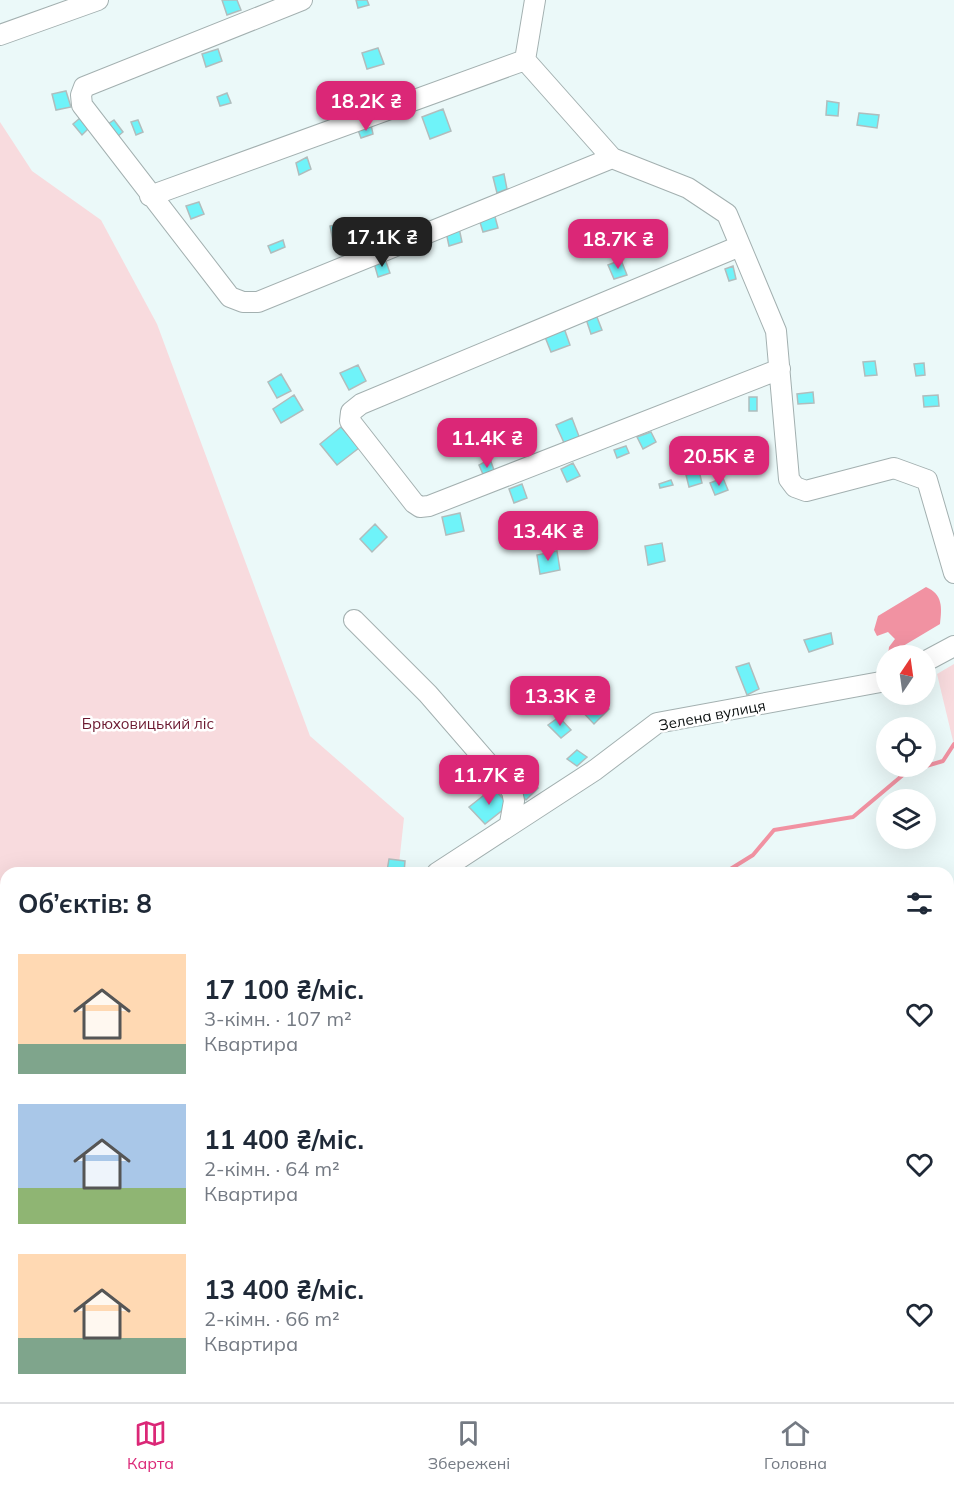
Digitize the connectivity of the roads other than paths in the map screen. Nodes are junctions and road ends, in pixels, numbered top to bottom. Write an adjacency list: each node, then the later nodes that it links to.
1 (98, 0): 4 (street)
2 (302, 0): 7 (street)
3 (534, 0): 5 (street)
4 (0, 34)
5 (525, 60): 6 (street); 7 (street)
6 (612, 158): 7 (street); 8 (street)
7 (150, 196)
8 (741, 246): 9 (street); 9 (street)
9 (780, 369): 10 (street)
10 (954, 573)
11 (354, 620): 15 (street)
12 (954, 646): 13 (street)
13 (936, 656)
14 (876, 683): 15 (street, Зелена вулиця)
15 (510, 823): 16 (street, Зелена вулиця)
16 (446, 867)

